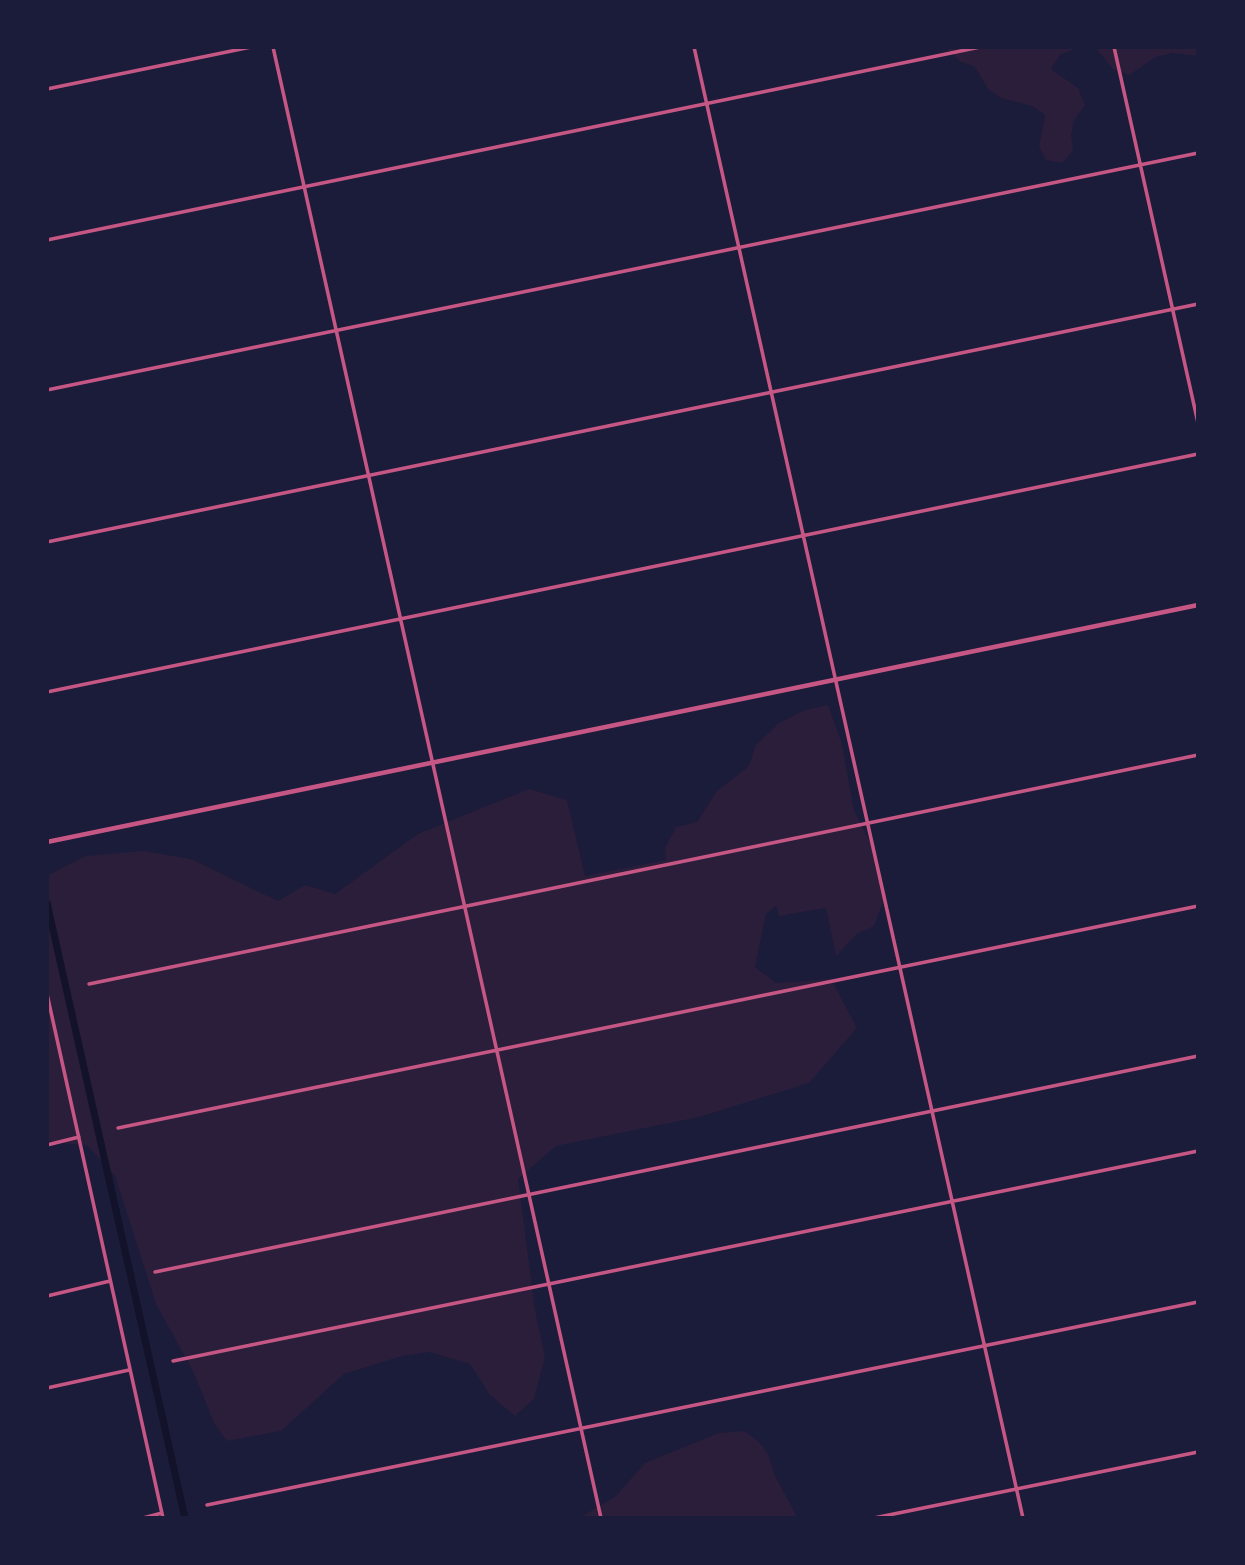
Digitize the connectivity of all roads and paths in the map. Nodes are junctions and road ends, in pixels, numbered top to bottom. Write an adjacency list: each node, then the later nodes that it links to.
1 (251, 47): 6 (street)
2 (273, 47): 10 (street)
3 (694, 47): 7 (street)
4 (980, 47): 7 (street)
5 (1114, 47): 9 (street)
6 (47, 89)
7 (706, 104): 10 (street); 12 (street)
8 (1198, 153): 9 (street)
9 (1140, 165): 12 (street); 14 (street)
10 (304, 187): 11 (street); 15 (street)
11 (47, 240)
12 (739, 248): 15 (street); 17 (street)
13 (1198, 304): 14 (street)
14 (1173, 309): 17 (street); 18 (street)
15 (336, 331): 16 (street); 20 (street)
16 (47, 390)
17 (771, 393): 20 (street); 21 (street)
18 (1198, 423)
19 (1198, 454): 21 (street)
20 (368, 475): 22 (street); 24 (street)
21 (802, 536): 24 (street); 25 (street)
22 (47, 542)
23 (1198, 605): 25 (street)
24 (400, 619): 26 (street); 28 (street)
25 (834, 680): 28 (street); 29 (street)
26 (47, 692)
27 (1198, 755): 29 (street)
28 (432, 763): 30 (street); 32 (street)
29 (865, 824): 32 (street); 33 (street)
30 (47, 842)
31 (1198, 906): 33 (street)
32 (464, 907): 34 (street); 36 (street)
33 (897, 967): 36 (street); 38 (street)
34 (89, 984)
35 (47, 993): 40 (street)
36 (496, 1051): 39 (street); 43 (street)
37 (1198, 1056): 38 (street)
38 (930, 1112): 43 (street); 44 (street)
39 (118, 1129)
40 (79, 1137): 41 (street); 46 (street)
41 (47, 1145)
42 (1198, 1151): 44 (street)
43 (527, 1195): 45 (street); 47 (street)
44 (950, 1202): 47 (street); 50 (street)
45 (155, 1272)
46 (110, 1281): 48 (street); 52 (street)
47 (548, 1284): 51 (street); 54 (street)
48 (47, 1296)
49 (1198, 1302): 50 (street)
50 (983, 1346): 54 (street); 56 (street)
51 (173, 1361)
52 (130, 1370): 53 (street); 58 (street)
53 (47, 1388)
54 (581, 1428): 57 (street); 60 (street)
55 (1198, 1452): 56 (street)
56 (1016, 1489): 61 (street); 62 (street)
57 (207, 1504)
58 (162, 1516): 59 (street)
59 (143, 1518)
60 (601, 1518)
61 (874, 1518)
62 (1023, 1518)

